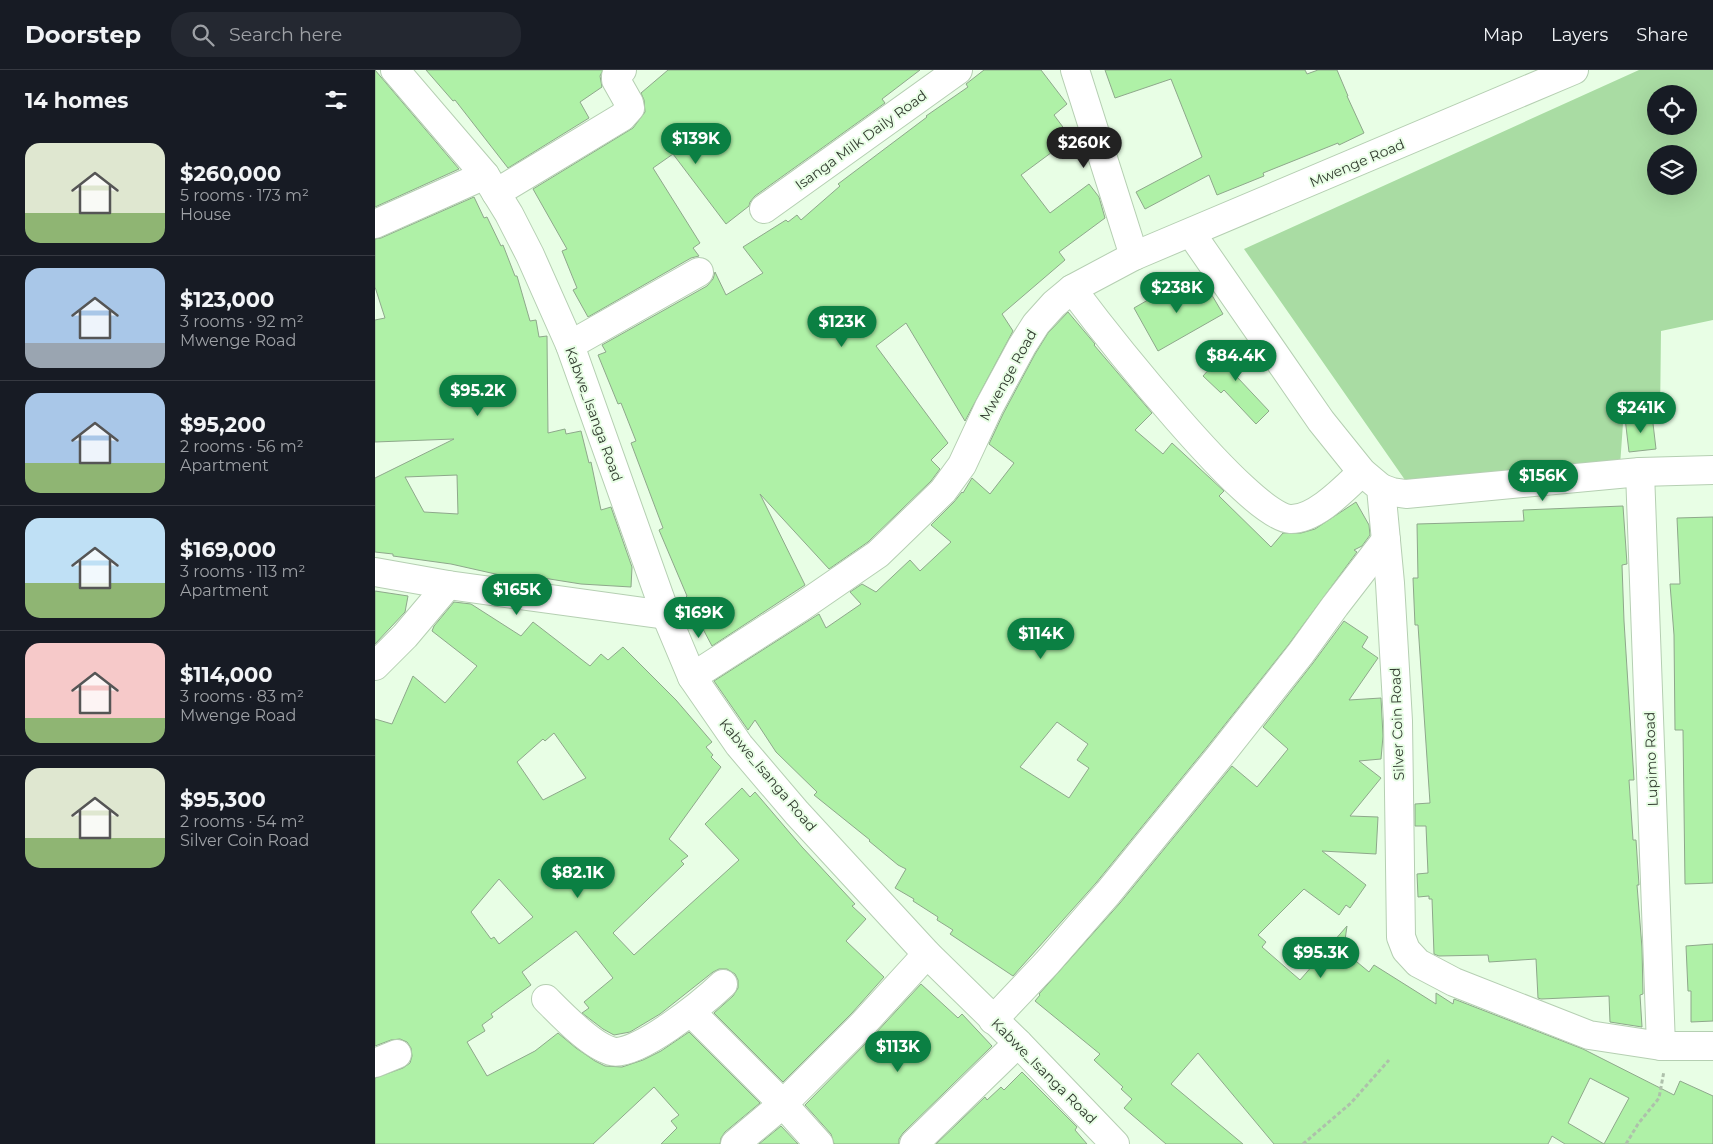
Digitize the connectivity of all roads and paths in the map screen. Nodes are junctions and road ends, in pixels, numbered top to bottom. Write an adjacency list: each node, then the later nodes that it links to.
1 (395, 70): 6 (street, Kabwe_Isanga Road)
2 (622, 70): 6 (street)
3 (958, 70): 7 (street, Isanga Milk Daily Road)
4 (1075, 70): 10 (street)
5 (1574, 70): 9 (street, Mwenge Road)
6 (491, 184): 8 (street); 13 (street, Kabwe_Isanga Road)
7 (764, 209)
8 (375, 224)
9 (1191, 233): 10 (street, Mwenge Road); 16 (street)
10 (1134, 256): 12 (street, Mwenge Road)
11 (699, 272): 13 (street)
12 (1072, 289): 16 (street); 22 (street, Mwenge Road)
13 (570, 345): 20 (street, Kabwe_Isanga Road)
14 (1713, 470): 15 (street)
15 (1640, 472): 16 (street); 29 (street, Lupimo Road)
16 (1371, 480): 17 (street, Silver Coin Road)
17 (1386, 540): 27 (street); 29 (street, Silver Coin Road)
18 (375, 572): 19 (street)
19 (448, 586): 20 (street); 21 (street)
20 (666, 615): 22 (street, Kabwe_Isanga Road)
21 (375, 666)
22 (692, 677): 23 (street, Kabwe_Isanga Road)
23 (927, 954): 27 (street, Kabwe_Isanga Road); 32 (street)
24 (723, 984): 26 (street)
25 (546, 998): 26 (street)
26 (691, 1012): 32 (street)
27 (993, 1020): 28 (street, Kabwe_Isanga Road)
28 (1018, 1043): 35 (street); 36 (street, Kabwe_Isanga Road)
29 (1661, 1046): 30 (street, Silver Coin Road); 38 (path)
30 (1713, 1046)
31 (1389, 1060): 37 (path)
32 (783, 1104): 33 (street); 34 (street)
33 (735, 1144)
34 (819, 1144)
35 (914, 1144)
36 (1115, 1144)
37 (1303, 1144)
38 (1626, 1144)

